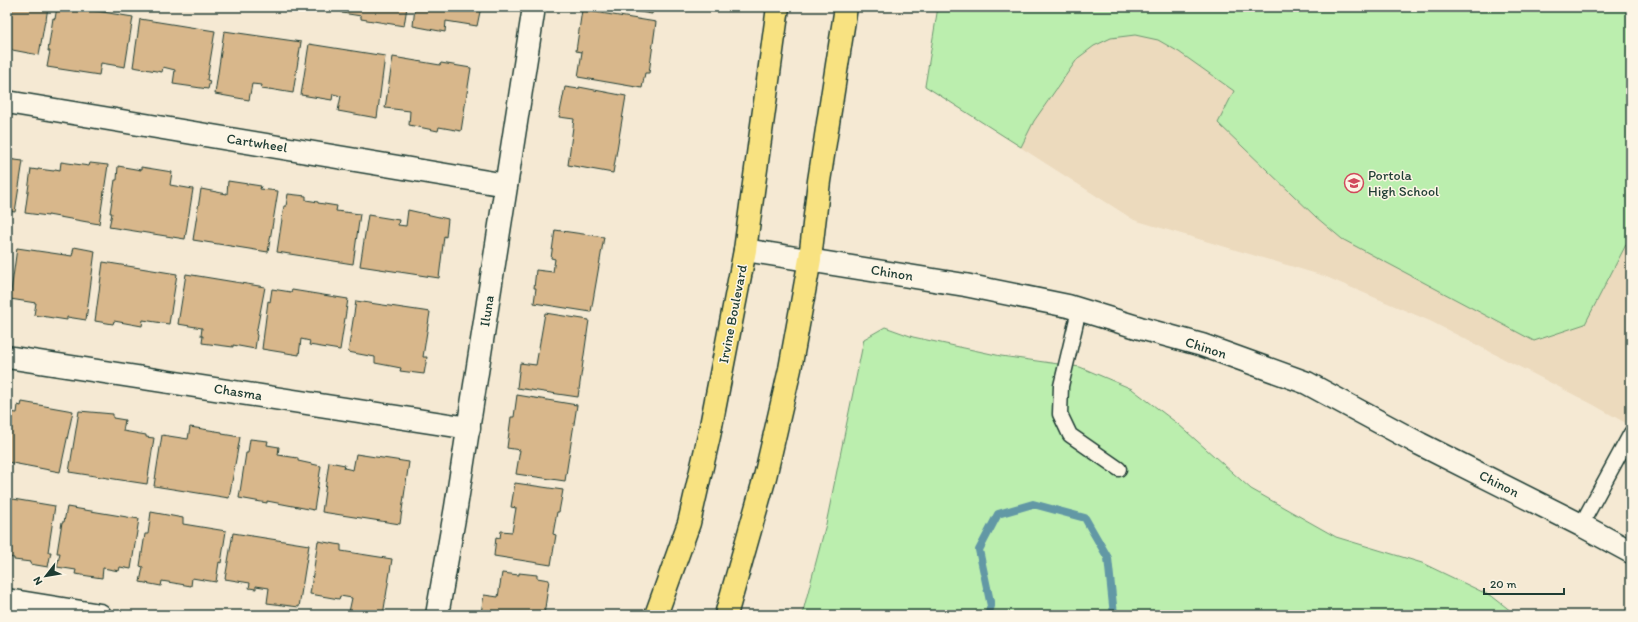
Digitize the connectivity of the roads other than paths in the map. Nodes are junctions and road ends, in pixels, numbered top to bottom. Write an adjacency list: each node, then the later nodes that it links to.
1 (534, 7): 5 (street, Iluna)
2 (778, 7): 6 (main road, Irvine Boulevard)
3 (846, 7): 7 (main road)
4 (7, 102): 5 (street, Cartwheel)
5 (506, 185): 10 (street, Iluna)
6 (745, 250): 7 (street, Chinon); 18 (main road, Irvine Boulevard)
7 (810, 259): 8 (street, Chinon); 19 (main road)
8 (1079, 310): 12 (lane); 13 (street, Chinon)
9 (7, 357): 10 (street, Chasma)
10 (469, 428): 17 (street, Iluna)
11 (1631, 433): 13 (lane)
12 (1118, 469)
13 (1580, 525): 14 (street, Chinon)
14 (1631, 552)
15 (7, 600): 16 (street)
16 (100, 615)
17 (437, 615)
18 (656, 615)
19 (726, 615)

